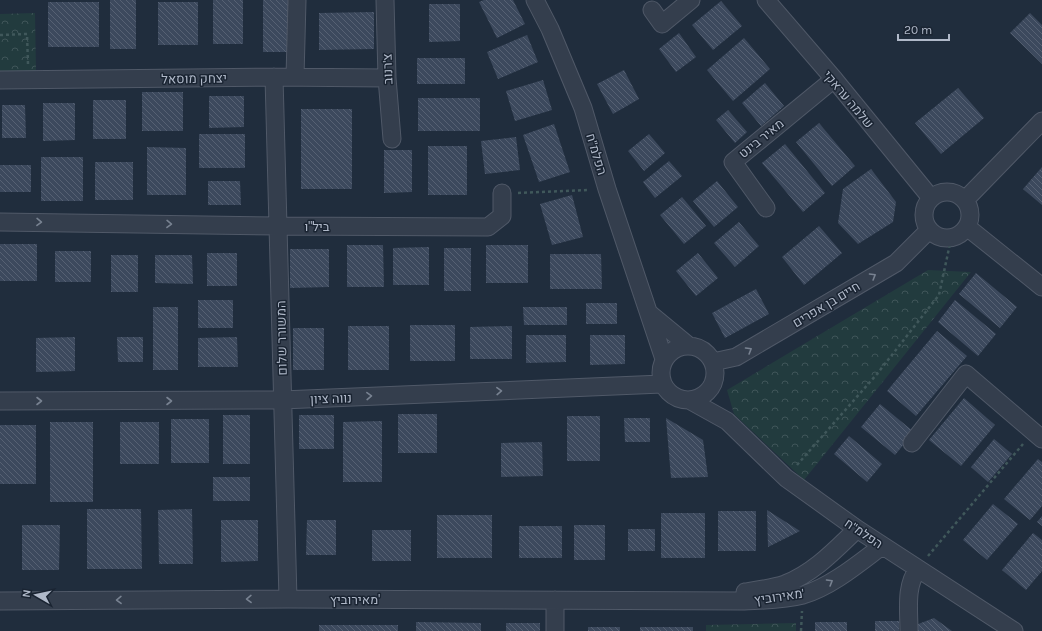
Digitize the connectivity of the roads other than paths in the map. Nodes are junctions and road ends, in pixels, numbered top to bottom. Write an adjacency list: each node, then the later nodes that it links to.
1 (297, 0): 8 (street)
2 (385, 0): 9 (street, צ'רנוב)
3 (536, 0): 23 (street, הפלמ"ח)
4 (691, 0): 6 (street)
5 (766, 0): 10 (street, שלמה עראקי)
6 (652, 10)
7 (274, 77): 8 (street, יצחק מוסאל); 11 (street, יצחק מוסאל); 19 (street, המשורר שלום)
8 (295, 77): 9 (street, יצחק מוסאל)
9 (387, 78): 13 (street, צ'רנוב)
10 (834, 79): 15 (street, שלמה עראקי); 17 (street, מאיר בינט)
11 (0, 80)
12 (1042, 122): 16 (street)
13 (392, 139)
14 (502, 193): 19 (street, ביל"ו)
15 (932, 198): 16 (street); 21 (street)
16 (965, 200): 20 (street)
17 (766, 208)
18 (0, 222): 19 (street, ביל"ו, one-way to 19)
19 (278, 226): 29 (street, המשורר שלום)
20 (967, 227): 21 (street); 22 (street)
21 (929, 230): 26 (street, חיים בן אפרים, one-way to 21)
22 (1042, 287)
23 (649, 313): 24 (street); 25 (street, הפלמ"ח)
24 (689, 346): 25 (street); 26 (street)
25 (664, 359): 27 (street, הפלמ"ח)
26 (713, 362): 28 (street, הפלמ"ח)
27 (662, 384): 29 (street, נווה ציון, one-way to 27); 31 (street, הפלמ"ח)
28 (712, 386): 31 (street); 32 (street, הפלמ"ח)
29 (282, 400): 30 (street, נווה ציון, one-way to 29); 38 (street, המשורר שלום)
30 (0, 401)
31 (690, 401): 32 (street, הפלמ"ח)
32 (726, 421): 35 (street, הפלמ"ח)
33 (1039, 430): 34 (street)
34 (912, 443)
35 (857, 529): 36 (street, הפלמ"ח); 41 (street, מאירוביץ')
36 (882, 546): 37 (street, הפלמ"ח); 41 (street, מאירוביץ', one-way to 36)
37 (918, 569): 43 (street); 44 (street, הפלמ"ח)
38 (288, 599): 39 (street, מאירוביץ'); 40 (street, מאירוביץ', one-way to 40)
39 (555, 600): 41 (street, מאירוביץ'); 42 (street)
40 (0, 602)
41 (710, 602)
42 (555, 631)
43 (909, 631)
44 (1014, 631)

